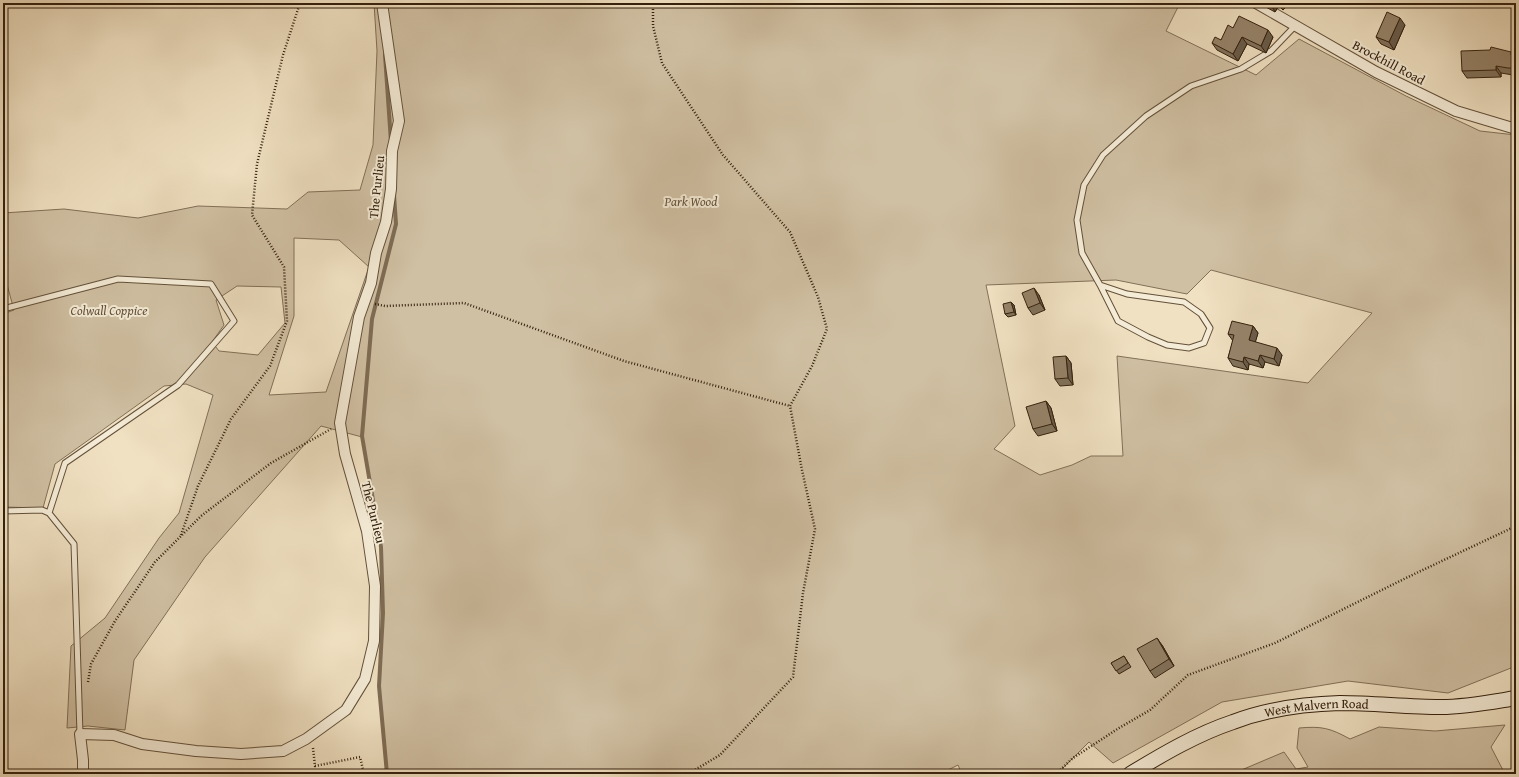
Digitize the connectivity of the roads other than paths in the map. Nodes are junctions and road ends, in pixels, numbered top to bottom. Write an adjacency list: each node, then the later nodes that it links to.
1 (382, 3): 10 (street, The Purlieu)
2 (1256, 3): 3 (street, Brockhill Road)
3 (1296, 26): 4 (street, Brockhill Road); 5 (lane)
4 (1516, 129)
5 (1100, 285): 5 (lane)
6 (3, 309): 8 (lane)
7 (3, 511): 8 (lane)
8 (49, 513): 10 (lane)
9 (1516, 698): 12 (main road, West Malvern Road)
10 (80, 734): 11 (street)
11 (83, 774)
12 (1130, 774)

